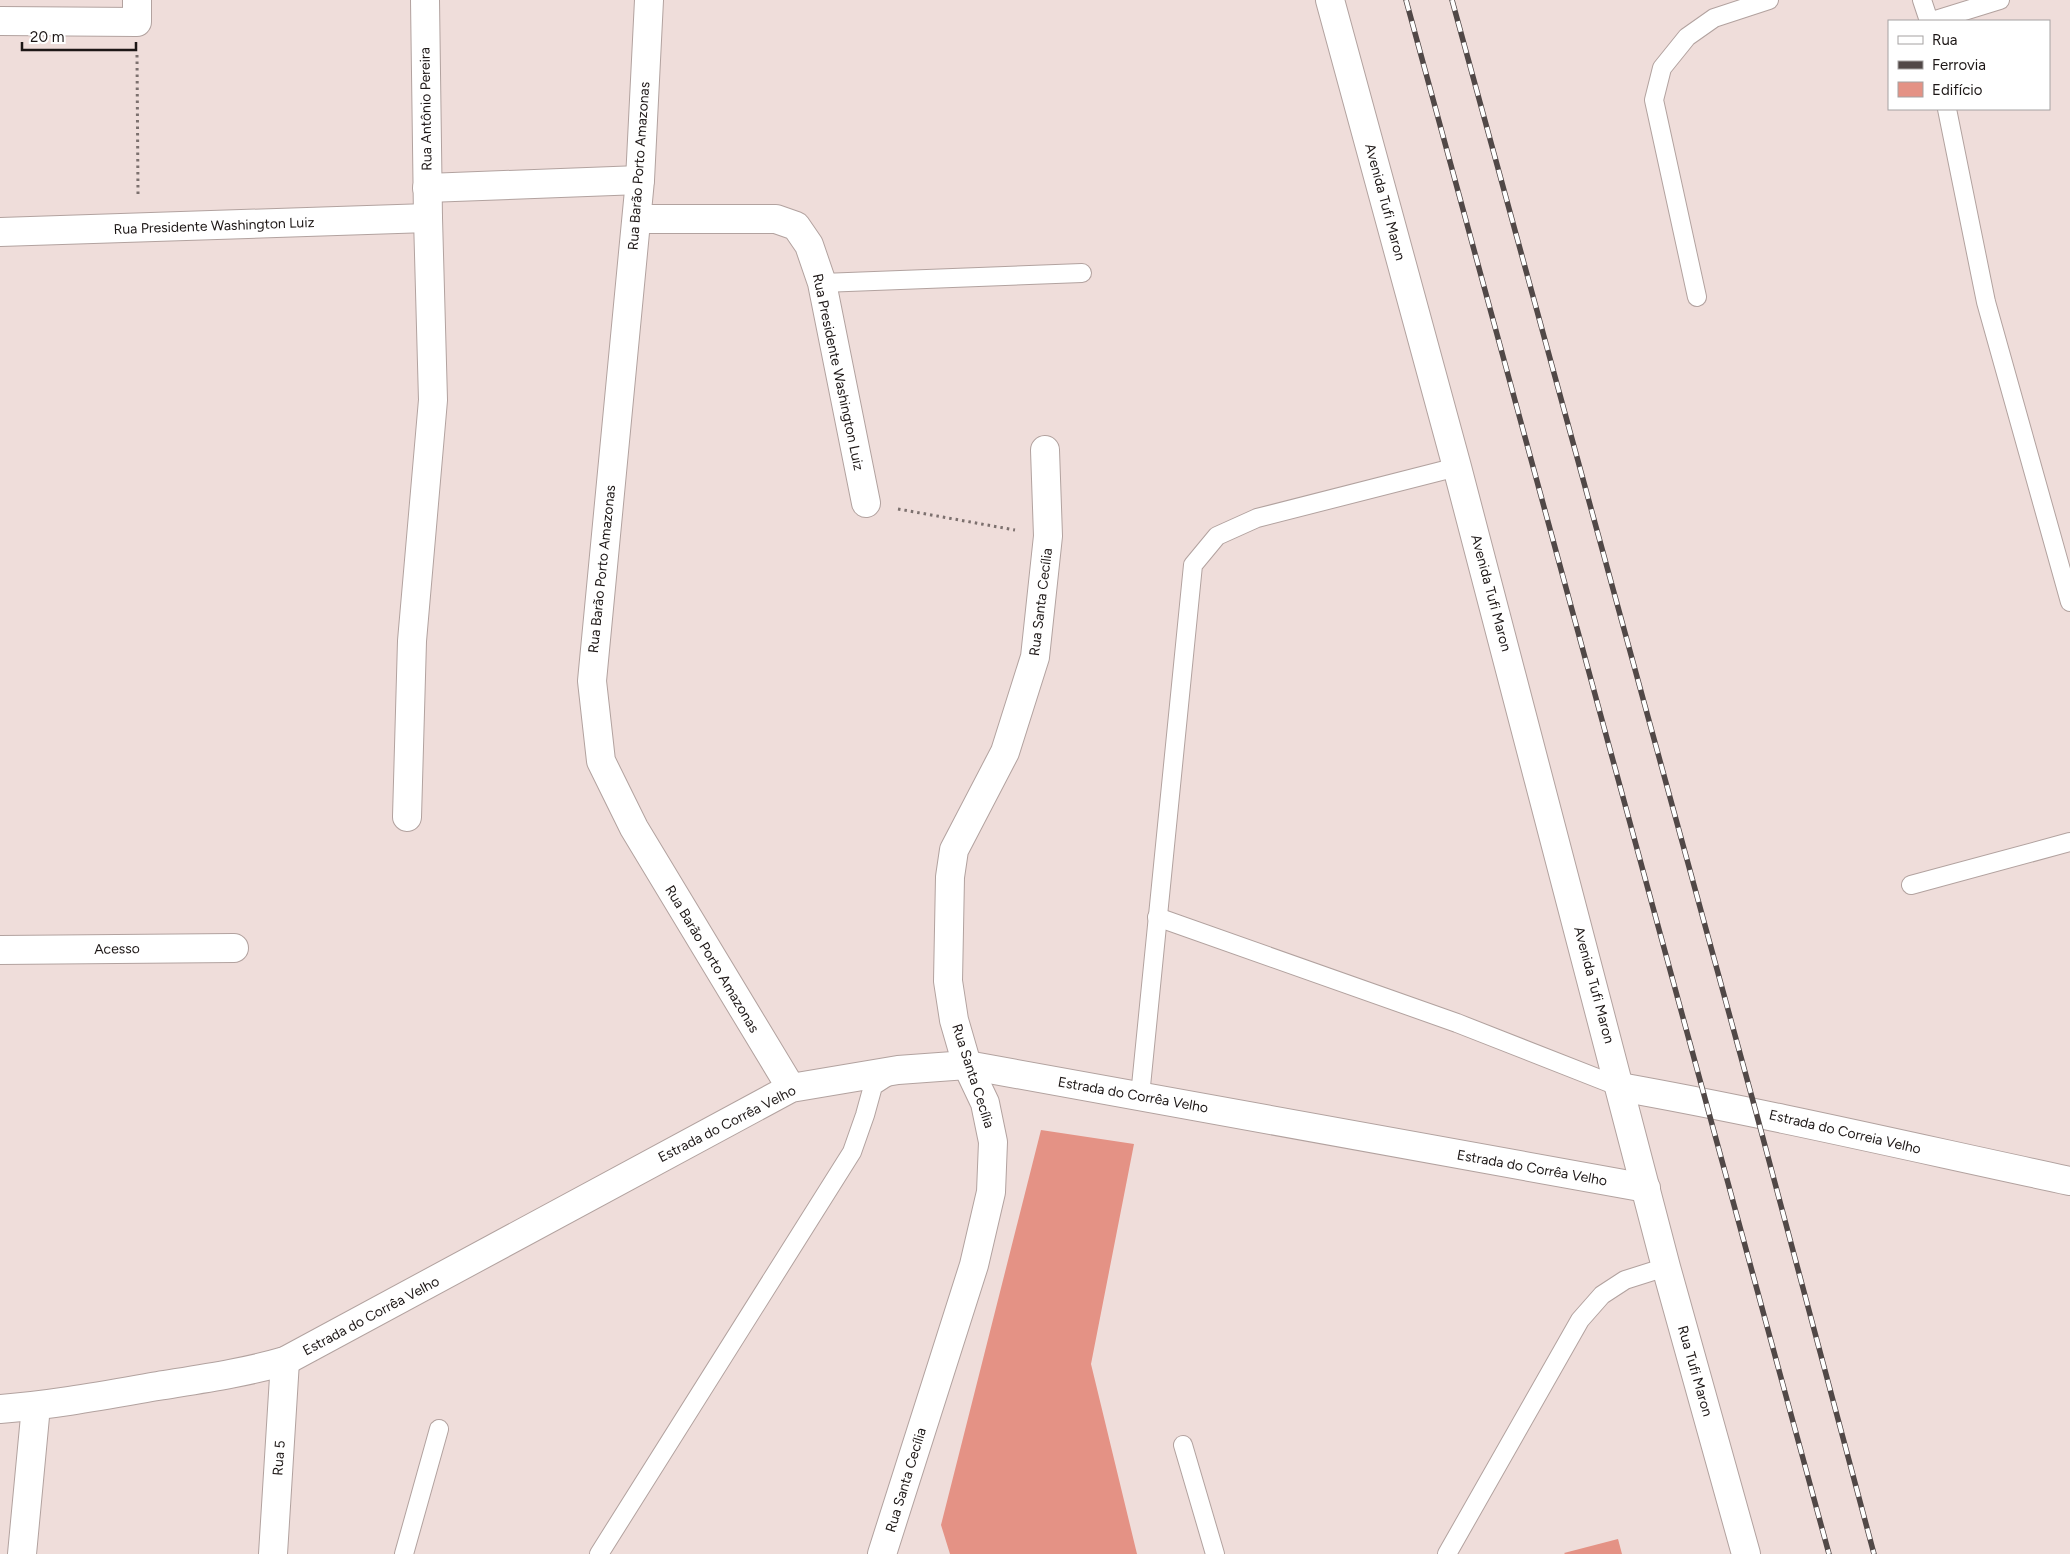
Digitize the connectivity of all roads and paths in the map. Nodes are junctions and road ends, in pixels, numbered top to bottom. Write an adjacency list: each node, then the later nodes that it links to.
1 (425, 0): 13 (street, Rua Antônio Pereira)
2 (649, 0): 12 (street, Rua Barão Porto Amazonas)
3 (1330, 0): 22 (street, Avenida Tufi Maron)
4 (1769, 0): 20 (lane)
5 (1922, 0): 8 (lane)
6 (2000, 0): 9 (lane)
7 (137, 11): 10 (street); 16 (path)
8 (1931, 20)
9 (1934, 20)
10 (0, 21)
11 (1947, 110): 25 (lane)
12 (640, 180): 13 (street); 15 (street, Rua Barão Porto Amazonas)
13 (428, 188): 14 (street, Rua Antônio Pereira)
14 (428, 218): 16 (street, Rua Presidente Washington Luiz); 26 (street, Rua Antônio Pereira)
15 (636, 219): 19 (street, Rua Presidente Washington Luiz); 35 (street, Rua Barão Porto Amazonas)
16 (138, 228): 17 (street, Rua Presidente Washington Luiz)
17 (0, 232)
18 (1082, 273): 19 (lane)
19 (822, 283): 23 (street, Rua Presidente Washington Luiz)
20 (1697, 297)
21 (1045, 450): 24 (street, Rua Santa Cecília)
22 (1457, 467): 29 (lane); 34 (street, Avenida Tufi Maron)
23 (866, 503): 24 (path)
24 (1048, 536): 32 (street, Rua Santa Cecília)
25 (2070, 602)
26 (407, 817)
27 (2070, 842): 28 (lane)
28 (1912, 886)
29 (1157, 917): 34 (lane); 36 (lane)
30 (234, 948): 31 (street, Acesso)
31 (0, 950)
32 (967, 1065): 33 (street, Estrada do Corrêa Velho); 36 (street, Estrada do Corrêa Velho); 49 (street, Rua Santa Cecília)
33 (898, 1070): 35 (street, Estrada do Corrêa Velho); 48 (lane)
34 (1620, 1086): 37 (street, Estrada do Correia Velho); 38 (street, Avenida Tufi Maron)
35 (791, 1088): 40 (street, Estrada do Corrêa Velho)
36 (1140, 1096): 38 (street, Estrada do Corrêa Velho)
37 (2070, 1181)
38 (1646, 1188): 39 (street, Rua Tufi Maron)
39 (1666, 1267): 51 (lane); 52 (street, Rua Tufi Maron)
40 (286, 1361): 41 (street, Estrada do Corrêa Velho); 46 (street, Rua 5)
41 (36, 1406): 42 (street, Estrada do Corrêa Velho); 45 (street)
42 (0, 1409)
43 (439, 1429): 47 (lane)
44 (1183, 1445): 50 (lane)
45 (22, 1554)
46 (273, 1554)
47 (404, 1554)
48 (599, 1554)
49 (882, 1554)
50 (1215, 1554)
51 (1447, 1554)
52 (1746, 1554)

